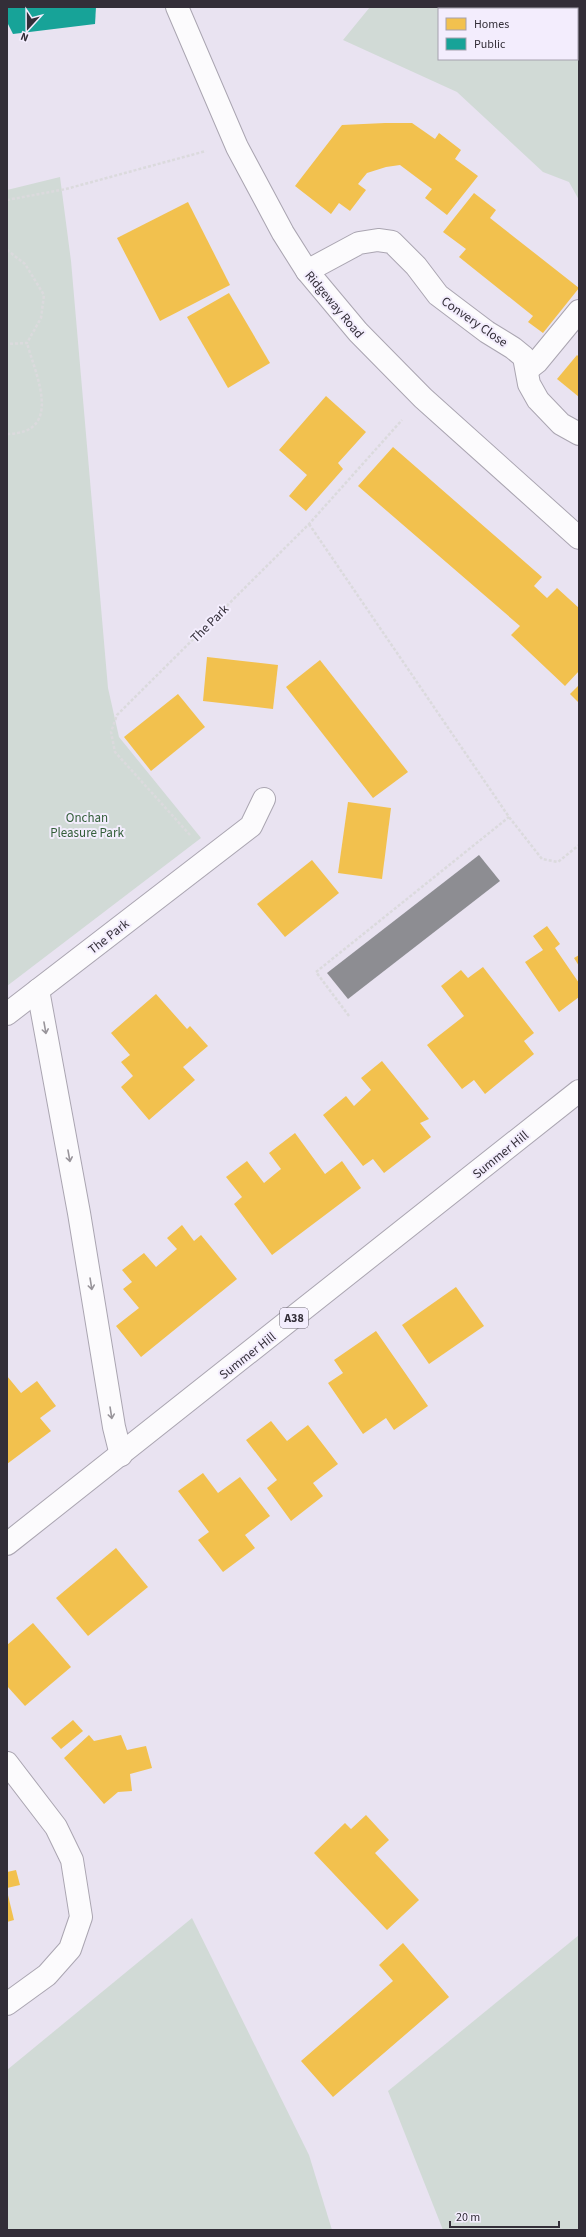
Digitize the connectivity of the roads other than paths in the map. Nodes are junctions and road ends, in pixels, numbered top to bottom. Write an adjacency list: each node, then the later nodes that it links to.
1 (177, 7): 2 (street, Ridgeway Road)
2 (307, 271): 4 (street, Convery Close); 6 (street, Ridgeway Road)
3 (579, 312): 4 (street)
4 (528, 369): 5 (street, Convery Close)
5 (579, 434)
6 (579, 538)
7 (264, 799): 8 (street, The Park)
8 (38, 990): 9 (street, The Park); 11 (street, one-way to 11)
9 (7, 1014)
10 (579, 1091): 11 (street, Summer Hill / A38)
11 (122, 1455): 12 (street, Summer Hill / A38)
12 (7, 1544)
13 (7, 1763): 14 (street)
14 (7, 2004)

